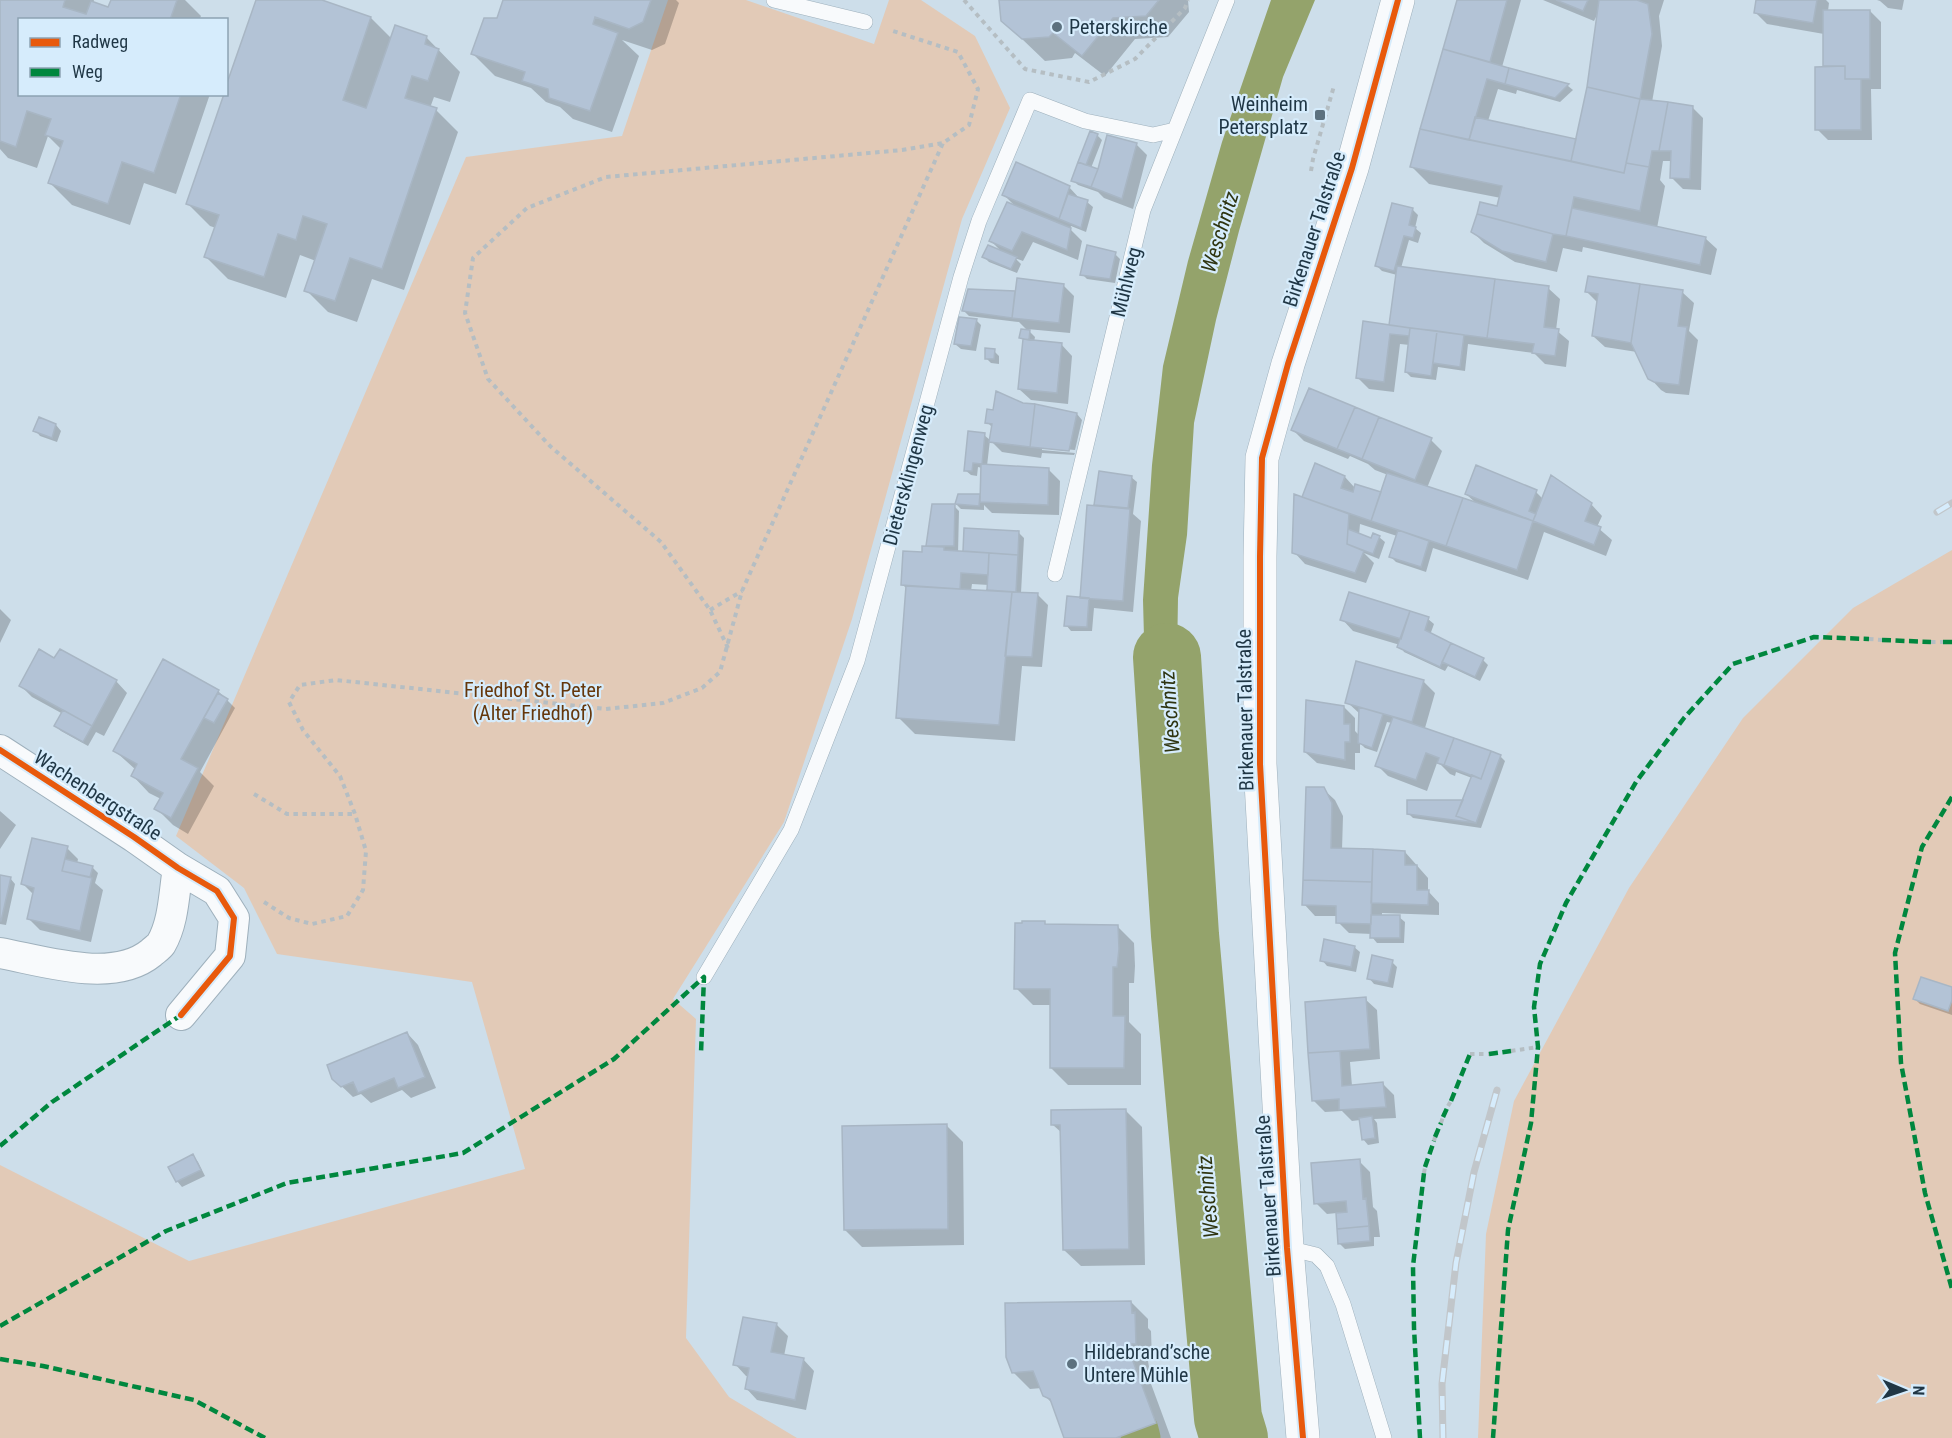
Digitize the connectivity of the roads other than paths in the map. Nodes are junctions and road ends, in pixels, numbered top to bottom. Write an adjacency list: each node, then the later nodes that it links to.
1 (774, 0): 4 (lane)
2 (1227, 0): 5 (lane, Mühlweg)
3 (1398, 0): 12 (main road, Birkenauer Talstraße)
4 (865, 22)
5 (1175, 130): 6 (lane, Mühlweg); 10 (lane, Dietersklingenweg)
6 (1055, 574)
7 (0, 750): 8 (street, Wachenbergstraße)
8 (178, 868): 9 (street); 11 (street)
9 (0, 953)
10 (704, 977)
11 (180, 1015)
12 (1287, 1248): 13 (main road, Birkenauer Talstraße); 14 (lane)
13 (1302, 1438)
14 (1384, 1438)

